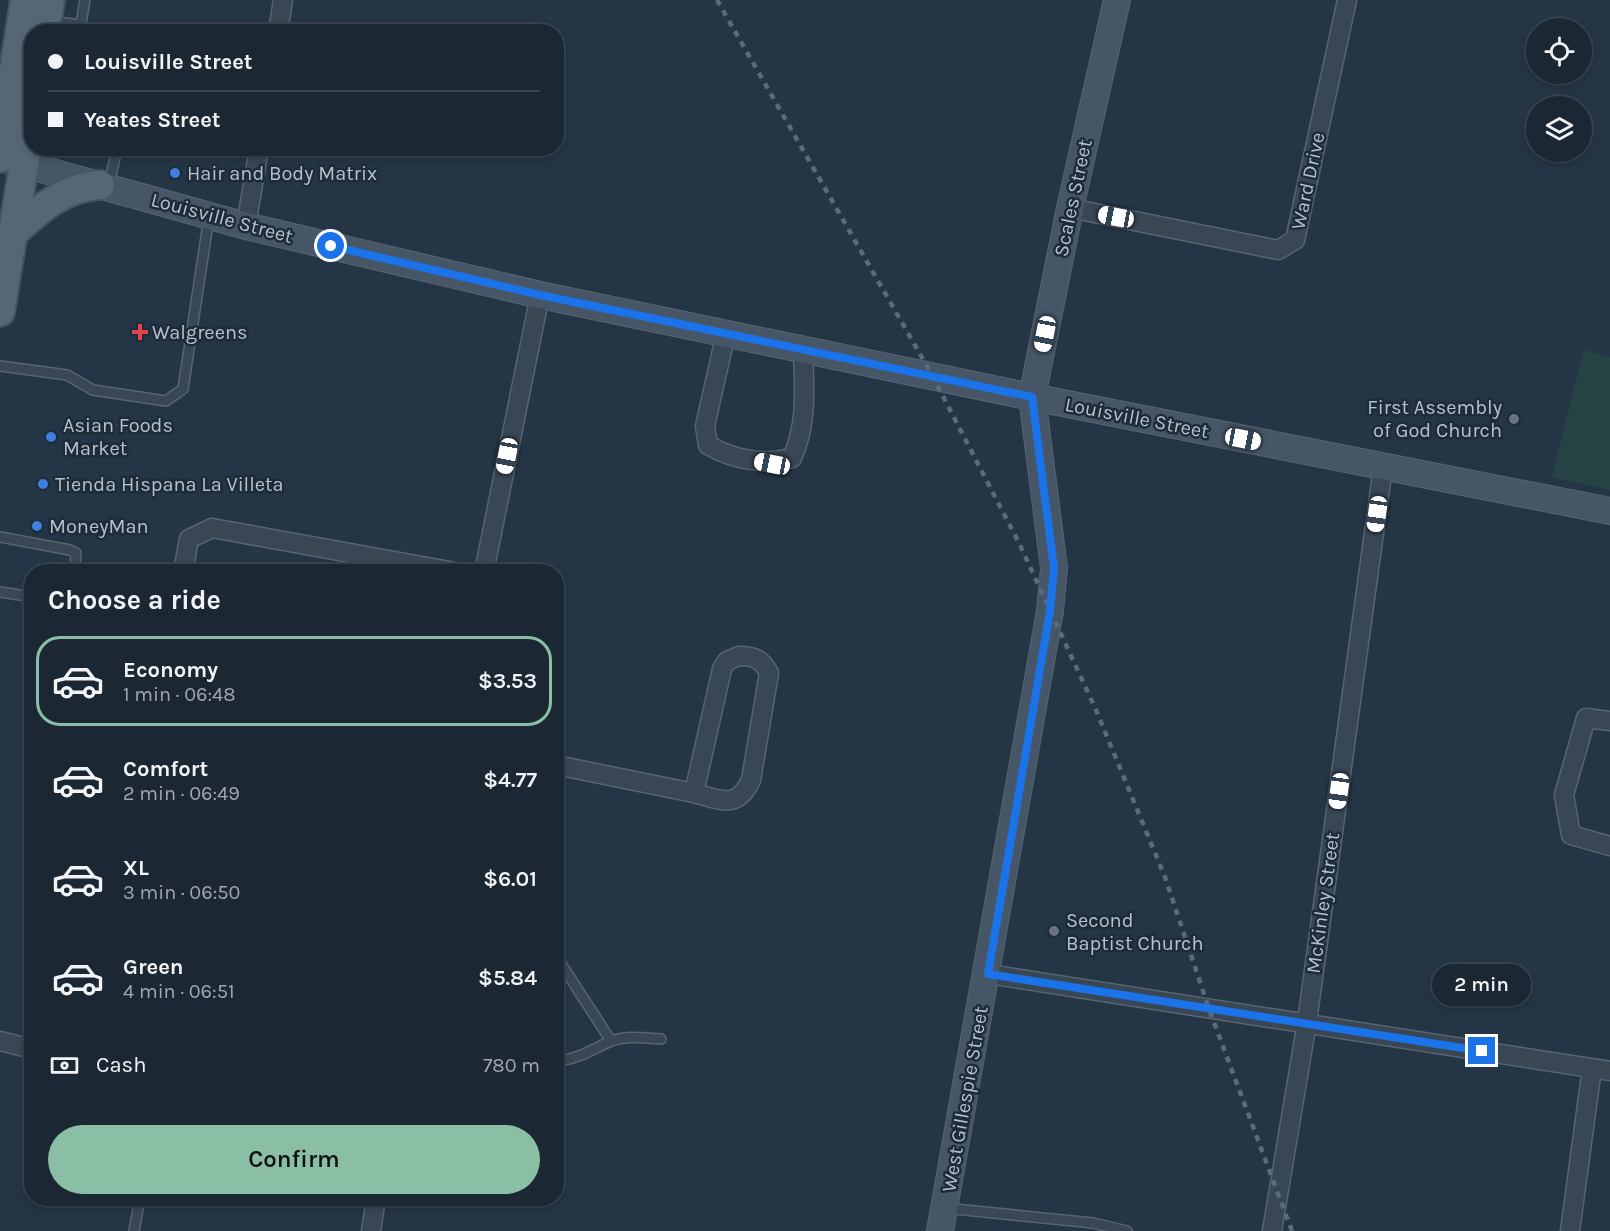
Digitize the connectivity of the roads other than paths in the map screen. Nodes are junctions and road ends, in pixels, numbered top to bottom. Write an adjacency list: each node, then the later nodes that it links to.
1 (25, 0): 13 (main road)
2 (85, 0): 8 (lane)
3 (283, 0): 9 (street)
4 (1117, 0): 15 (street, Scales Street)
5 (1347, 0): 15 (street, Ward Drive)
6 (47, 17): 7 (lane)
7 (68, 24)
8 (81, 24)
9 (279, 24)
10 (24, 129): 13 (main road)
11 (114, 156): 14 (lane)
12 (258, 156): 17 (street)
13 (6, 159): 14 (street, Louisville Street); 18 (main road)
14 (104, 186): 16 (street, Louisville Street); 18 (main road)
15 (1070, 208): 24 (street, Scales Street)
16 (209, 215): 17 (street, Louisville Street); 23 (lane)
17 (246, 226): 19 (street, Louisville Street)
18 (12, 234): 20 (main road)
19 (540, 295): 21 (street, Louisville Street); 31 (street)
20 (0, 312)
21 (726, 333): 22 (street, Louisville Street); 22 (street)
22 (803, 349): 24 (street, Louisville Street)
23 (0, 366)
24 (1032, 397): 25 (street, Louisville Street); 39 (street, West Gillespie Street)
25 (1383, 467): 26 (street, Louisville Street); 40 (street, McKinley Street)
26 (1610, 511)
27 (0, 537): 28 (lane)
28 (75, 564)
29 (184, 564): 30 (street)
30 (411, 564)
31 (486, 564)
32 (0, 591): 33 (lane)
33 (24, 596)
34 (1610, 721): 37 (street)
35 (564, 767): 36 (street)
36 (694, 793): 36 (street)
37 (1610, 846)
38 (564, 968): 43 (lane)
39 (988, 974): 40 (street); 49 (street, West Gillespie Street)
40 (1307, 1022): 46 (street); 53 (street, McKinley Street)
41 (661, 1039): 43 (lane)
42 (0, 1041): 44 (street)
43 (611, 1041): 45 (lane)
44 (24, 1047)
45 (564, 1060)
46 (1601, 1070): 54 (street)
47 (139, 1206): 50 (lane)
48 (375, 1206): 51 (street)
49 (943, 1219): 52 (lane)
50 (134, 1231)
51 (370, 1231)
52 (1127, 1231)
53 (1272, 1231)
54 (1570, 1231)

